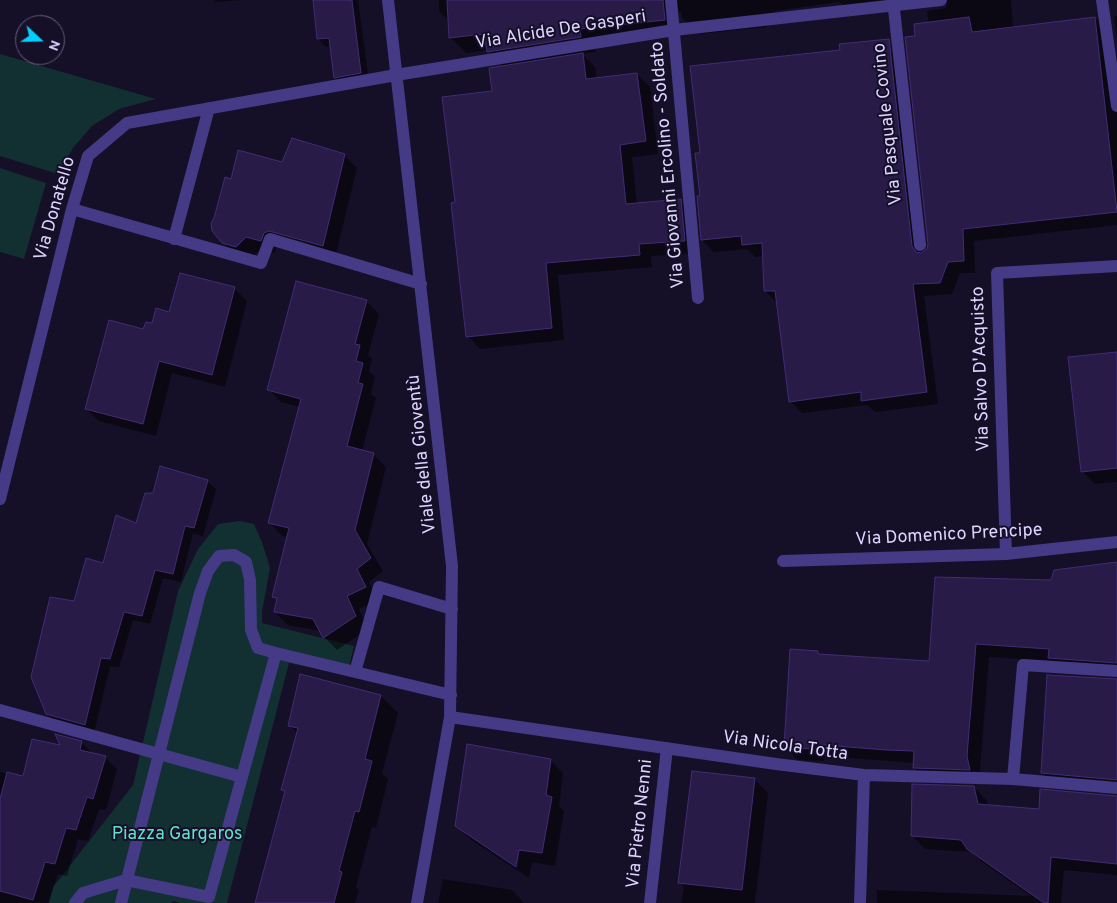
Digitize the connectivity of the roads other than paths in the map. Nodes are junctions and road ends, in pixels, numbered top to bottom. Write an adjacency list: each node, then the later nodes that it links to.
1 (388, 0): 7 (street, Viale della Gioventù)
2 (671, 0): 6 (street, Via Giovanni Ercolino - Soldato)
3 (941, 0): 5 (street, Via Alcide De Gasperi)
4 (1102, 0): 8 (street)
5 (893, 3): 6 (street, Via Alcide De Gasperi); 12 (street, Via Pasquale Covino)
6 (674, 30): 7 (street, Via Alcide De Gasperi); 15 (street, Via Giovanni Ercolino - Soldato)
7 (396, 75): 9 (street, Via Donatello); 14 (street, Viale della Gioventù)
8 (1117, 106)
9 (209, 108): 10 (street, Via Donatello); 11 (street)
10 (72, 209): 11 (street); 16 (street, Via Donatello)
11 (174, 239): 14 (street)
12 (920, 245)
13 (1117, 266): 18 (street, Via Salvo D'Acquisto)
14 (421, 284): 20 (street, Viale della Gioventù)
15 (698, 298)
16 (0, 499)
17 (1117, 542): 18 (street, Via Domenico Prencipe)
18 (1006, 554): 19 (street, Via Domenico Prencipe)
19 (783, 561)
20 (452, 610): 23 (street); 24 (street, Viale della Gioventù)
21 (276, 653): 23 (street); 28 (street); 30 (street)
22 (1117, 671): 31 (street)
23 (355, 672): 24 (street)
24 (451, 695): 26 (street, Viale della Gioventù)
25 (0, 710): 28 (street)
26 (450, 717): 27 (street, Via Nicola Totta); 36 (street, Viale della Gioventù)
27 (667, 748): 29 (street, Via Nicola Totta); 37 (street, Via Pietro Nenni)
28 (159, 754): 30 (street); 33 (street)
29 (864, 775): 31 (street, Via Nicola Totta); 38 (street)
30 (242, 777): 33 (street)
31 (1013, 779): 32 (street, Via Nicola Totta)
32 (1117, 788)
33 (126, 880): 34 (street); 35 (street)
34 (75, 903)
35 (120, 903)
36 (417, 903)
37 (650, 903)
38 (860, 903)

